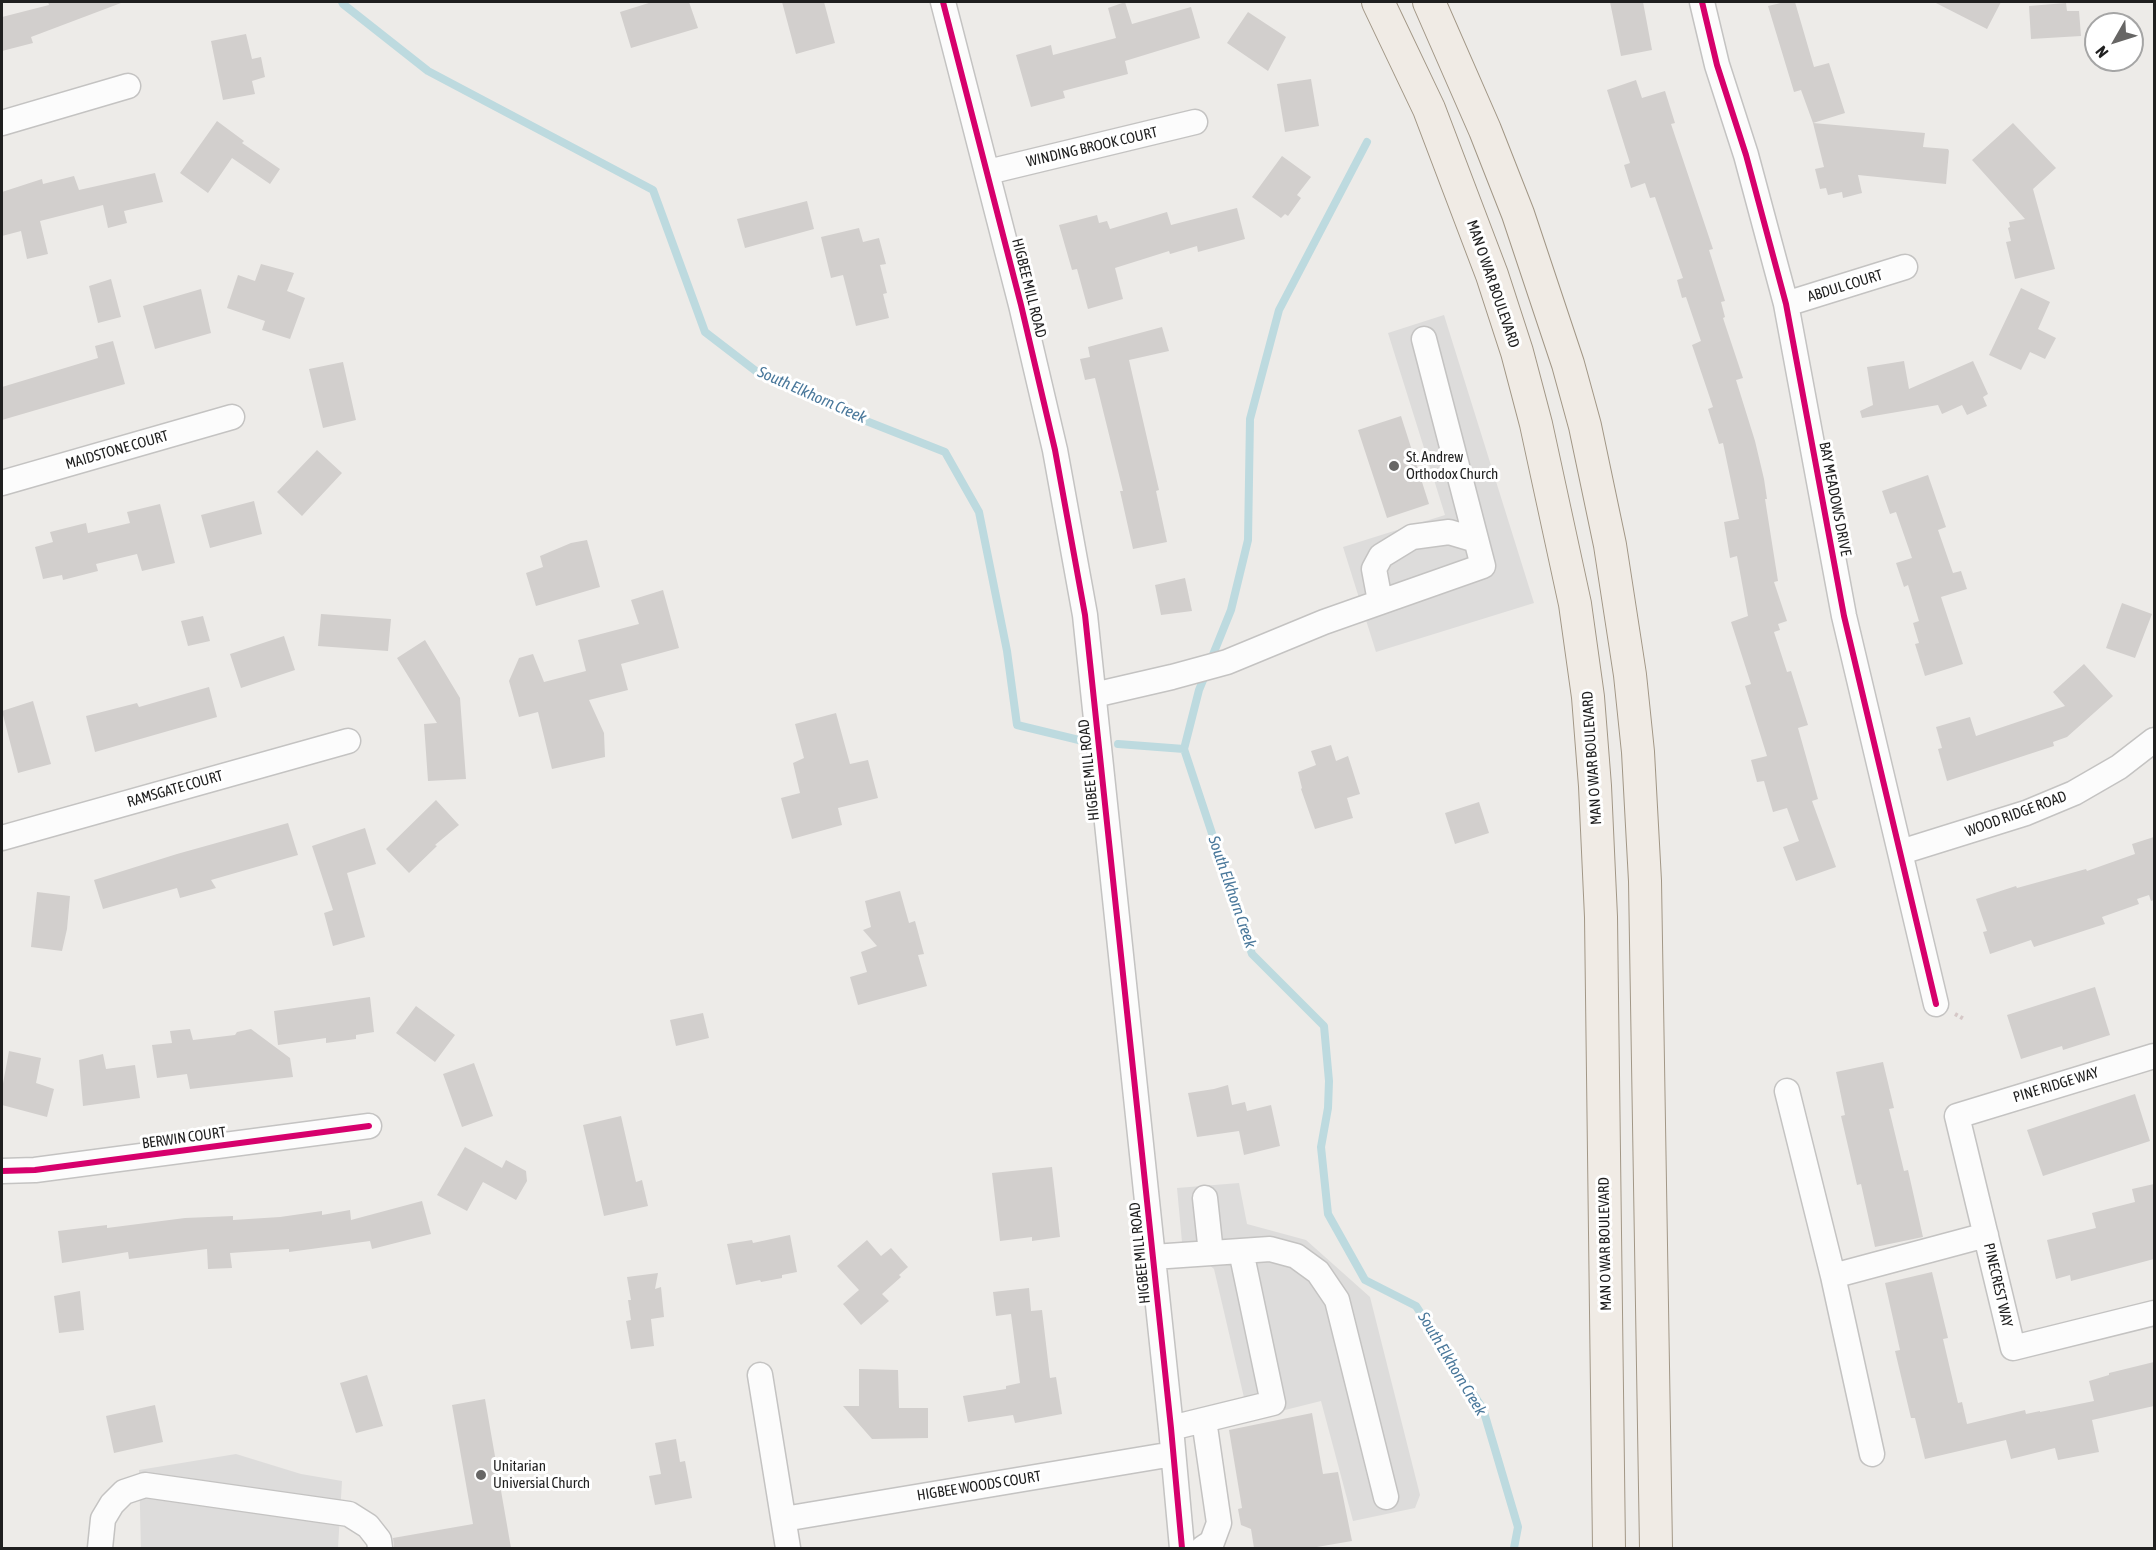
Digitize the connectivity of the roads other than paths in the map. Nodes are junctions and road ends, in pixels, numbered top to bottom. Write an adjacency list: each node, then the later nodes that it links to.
1 (943, 2): 8 (street, HIGBEE MILL ROAD)
2 (1378, 2): 46 (main road, MAN O WAR BOULEVARD)
3 (1429, 2): 47 (main road)
4 (1702, 2): 10 (street, BAY MEADOWS DRIVE)
5 (128, 86): 7 (street)
6 (1195, 122): 8 (street, WINDING BROOK COURT)
7 (2, 123)
8 (988, 172): 16 (street, HIGBEE MILL ROAD)
9 (1905, 267): 10 (street, ABDUL COURT)
10 (1786, 304): 20 (street, BAY MEADOWS DRIVE)
11 (1424, 339): 14 (street)
12 (232, 417): 13 (street, MAIDSTONE COURT)
13 (2, 483)
14 (1476, 540): 15 (street); 15 (street)
15 (1380, 602): 16 (street)
16 (1094, 695): 31 (street, HIGBEE MILL ROAD)
17 (2154, 740): 20 (street, WOOD RIDGE ROAD)
18 (348, 741): 19 (street, RAMSGATE COURT)
19 (2, 838)
20 (1901, 852): 21 (street, BAY MEADOWS DRIVE)
21 (1936, 1004)
22 (2154, 1056): 24 (street, PINE RIDGE WAY)
23 (1787, 1091): 32 (street)
24 (1957, 1116): 28 (street, PINECREST WAY)
25 (369, 1126): 26 (street, BERWIN COURT)
26 (2, 1172)
27 (1205, 1197): 30 (street)
28 (1986, 1235): 32 (street); 33 (street, PINECREST WAY)
29 (1241, 1251): 30 (street); 35 (street); 39 (street)
30 (1211, 1253): 31 (street)
31 (1153, 1257): 36 (street, HIGBEE MILL ROAD)
32 (1833, 1276): 38 (street)
33 (2154, 1313)
34 (760, 1375): 40 (street)
35 (1204, 1420): 36 (street); 45 (street)
36 (1171, 1428): 37 (street, HIGBEE MILL ROAD)
37 (1173, 1454): 40 (street, HIGBEE WOODS COURT); 44 (street, HIGBEE MILL ROAD)
38 (1872, 1454)
39 (1386, 1497)
40 (784, 1519): 43 (street)
41 (100, 1548): 42 (street)
42 (380, 1548)
43 (789, 1548)
44 (1182, 1548)
45 (1203, 1548)
46 (1609, 1548)
47 (1656, 1548)

